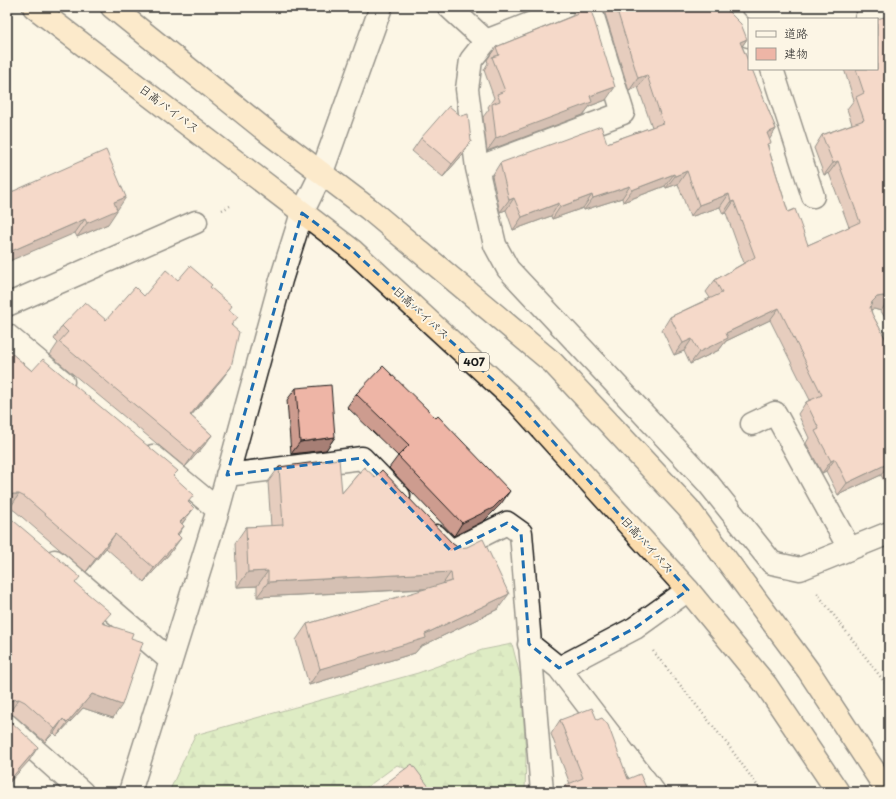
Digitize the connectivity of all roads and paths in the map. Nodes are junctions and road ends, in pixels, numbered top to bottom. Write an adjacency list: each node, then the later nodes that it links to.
1 (34, 7): 16 (highway, 日高バイパス / 407)
2 (112, 7): 14 (highway)
3 (381, 7): 14 (street)
4 (449, 7): 11 (street)
5 (573, 7): 11 (street)
6 (590, 7): 13 (street)
7 (721, 7): 10 (street)
8 (889, 11): 9 (street)
9 (869, 18)
10 (748, 35)
11 (486, 40): 13 (street)
12 (772, 70): 15 (street)
13 (477, 168): 28 (street)
14 (322, 172): 16 (street); 42 (highway)
15 (813, 196)
16 (302, 213): 23 (street); 29 (highway, 日高バイパス / 407)
17 (196, 222): 18 (street)
18 (7, 305)
19 (7, 335): 20 (street)
20 (79, 395)
21 (752, 424): 27 (street)
22 (139, 445): 24 (street)
23 (227, 475): 24 (street); 31 (street)
24 (218, 510): 32 (street)
25 (889, 533): 27 (street)
26 (37, 546): 32 (street)
27 (849, 548): 28 (street)
28 (800, 569): 34 (path)
29 (688, 590): 30 (street); 41 (highway, 日高バイパス / 407)
30 (635, 628): 33 (street); 40 (path)
31 (529, 644): 33 (street); 38 (street)
32 (171, 661): 37 (street)
33 (559, 668): 39 (street)
34 (889, 688)
35 (7, 725): 36 (street)
36 (82, 792)
37 (130, 792)
38 (542, 792)
39 (654, 792)
40 (762, 792)
41 (838, 792)
42 (888, 792)

